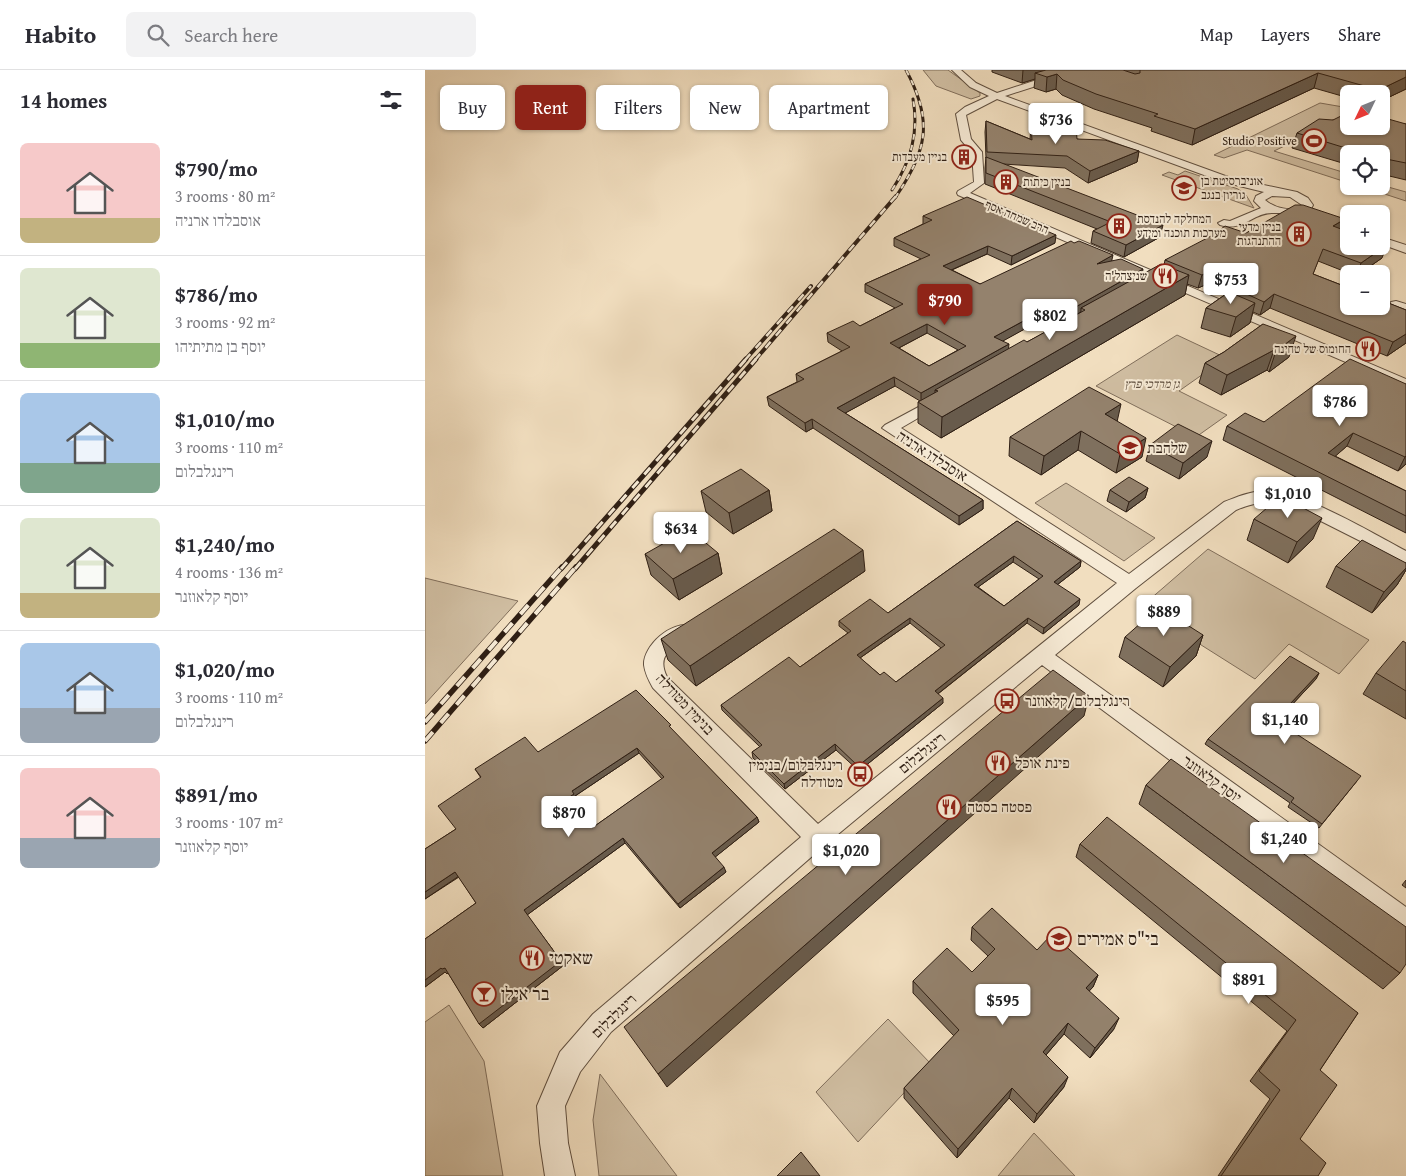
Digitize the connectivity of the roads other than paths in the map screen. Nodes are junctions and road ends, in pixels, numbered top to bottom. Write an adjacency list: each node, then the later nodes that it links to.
1 (955, 70): 3 (street)
2 (1070, 72): 3 (street)
3 (996, 96): 4 (street); 5 (street)
4 (1227, 180): 6 (street); 7 (street)
5 (962, 193): 14 (street, הרב שמחה אסף)
6 (1280, 193): 7 (street); 9 (street)
7 (1259, 201): 8 (street)
8 (1269, 209): 9 (street); 11 (street)
9 (1304, 210): 10 (street); 12 (street)
10 (1340, 220)
11 (1223, 223)
12 (1340, 225)
13 (1390, 237): 15 (street)
14 (1073, 241): 17 (street, הרב שמחה אסף); 19 (street, הרב שמחה אסף)
15 (1406, 242)
16 (1390, 243): 18 (street)
17 (1056, 249)
18 (1406, 249)
19 (1155, 277): 20 (street); 21 (street)
20 (1139, 287)
21 (1406, 384)
22 (955, 391): 24 (street, אוסבלדו ארניה)
23 (1406, 558): 24 (street, רינגלבלום)
24 (1130, 583): 26 (street, רינגלבלום)
25 (696, 624): 27 (street, בנימין מטודלה)
26 (1042, 655): 27 (street, רינגלבלום); 28 (street, יוסף קלאוזנר)
27 (817, 838): 29 (street, רינגלבלום)
28 (1406, 921)
29 (560, 1176)

